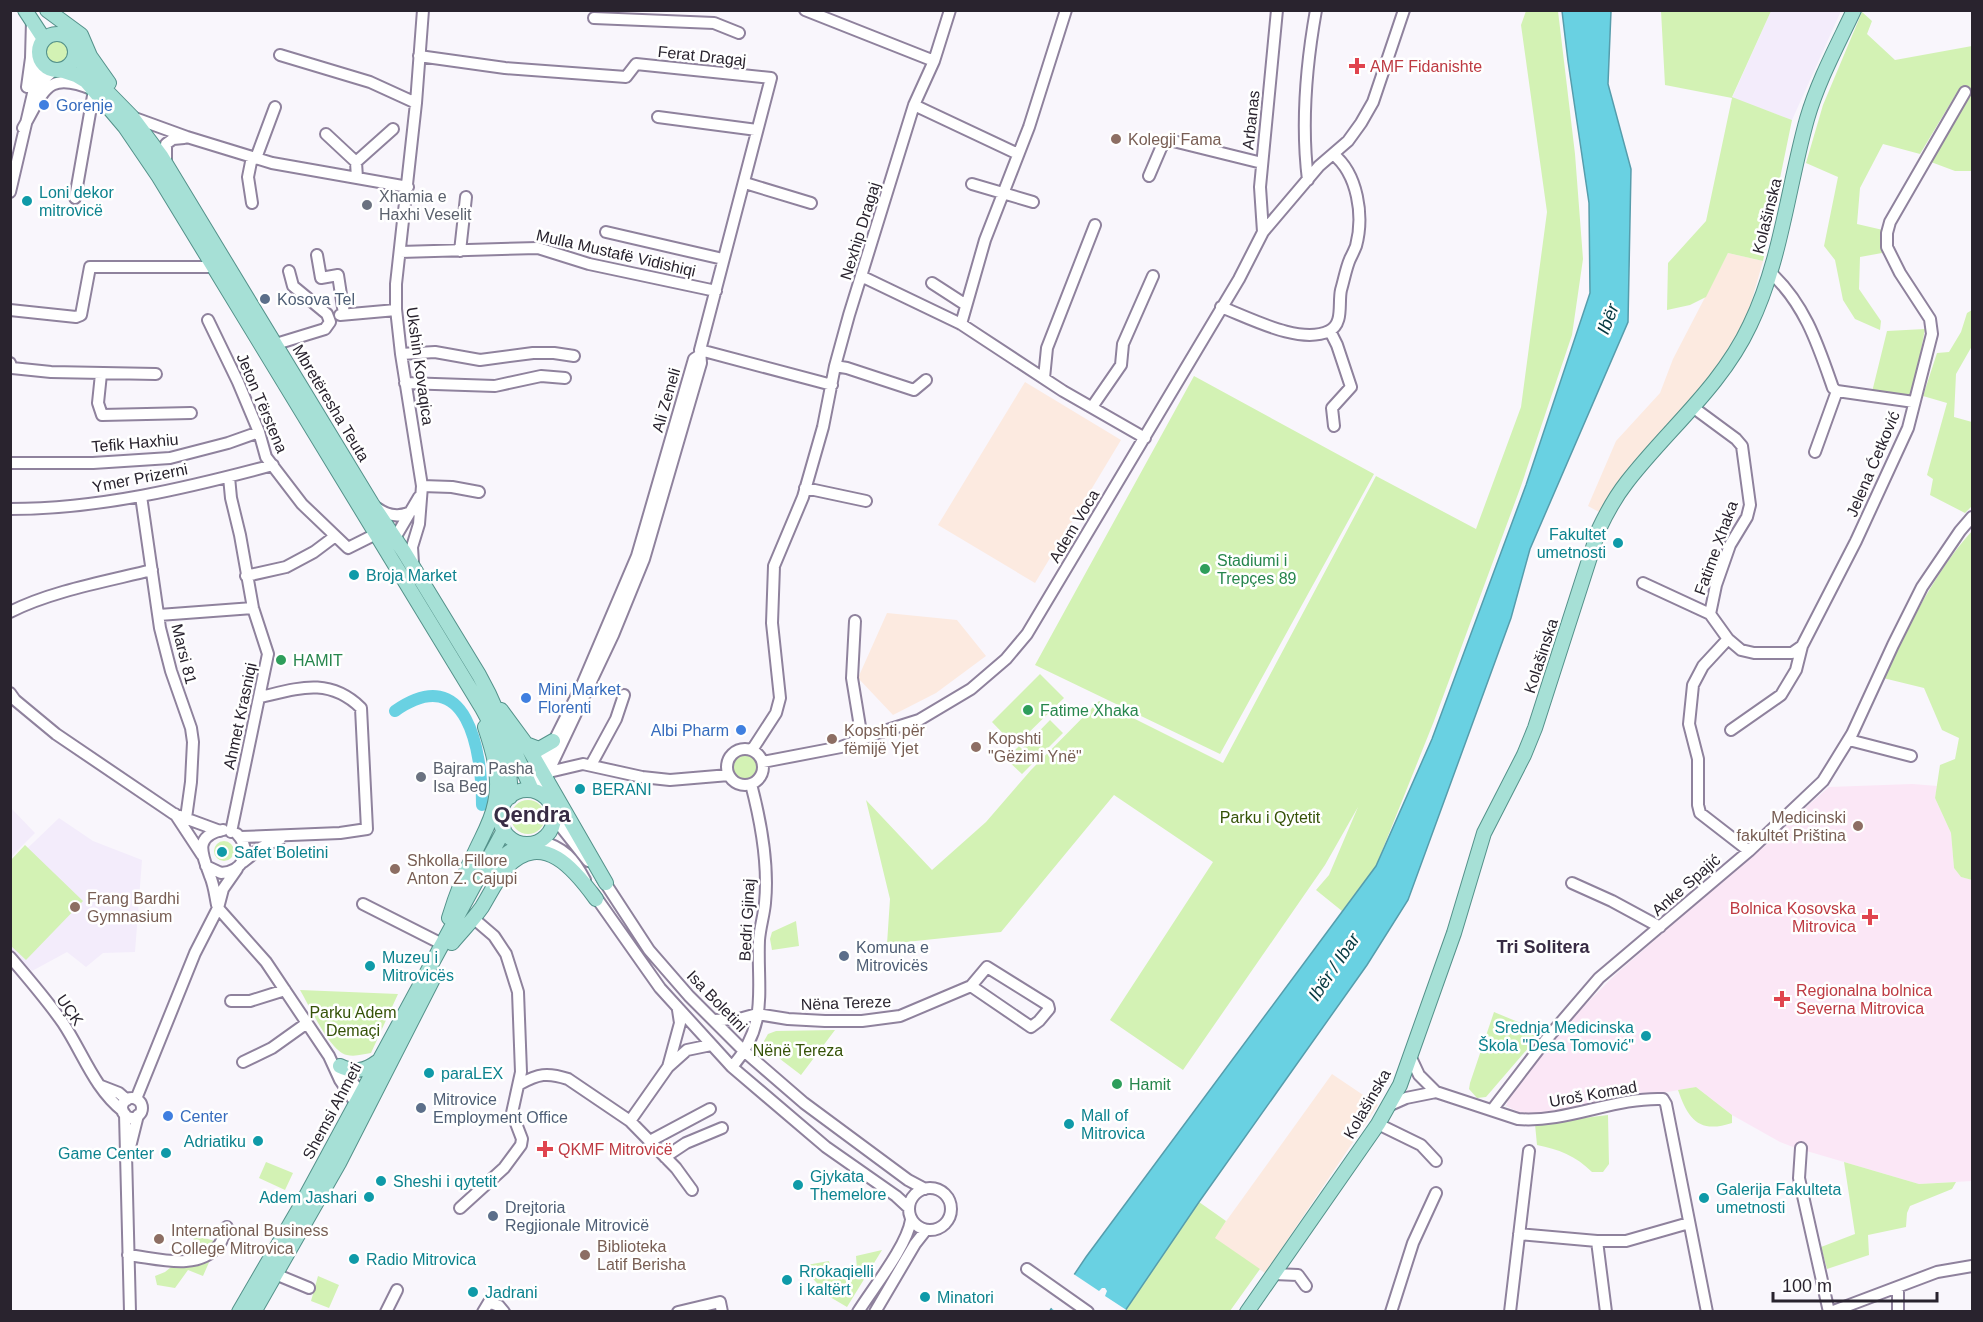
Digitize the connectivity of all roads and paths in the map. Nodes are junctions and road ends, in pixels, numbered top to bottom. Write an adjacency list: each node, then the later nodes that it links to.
1 (48, 10): 26 (main road)
2 (423, 10): 18 (street, Ukshin Kovaqica)
3 (805, 10): 19 (street)
4 (950, 10): 19 (street, Nexhip Dragaj)
5 (1066, 10): 33 (street)
6 (1277, 10): 37 (street, Arbanas)
7 (1316, 10): 41 (street)
8 (1404, 10): 34 (street, Adem Voca)
9 (1854, 10): 61 (main road, Kolašinska)
10 (32, 14): 14 (main road); 28 (street)
11 (646, 15): 12 (street); 13 (street)
12 (594, 18)
13 (739, 33)
14 (49, 37): 15 (main road); 16 (main road)
15 (76, 50): 20 (main road); 26 (main road, Mbretëresha Teuta)
16 (39, 53): 20 (main road); 28 (street)
17 (280, 55): 23 (street)
18 (419, 56): 23 (street, Ukshin Kovaqica); 30 (street, Ferat Dragaj)
19 (934, 61): 24 (street, Nexhip Dragaj)
20 (57, 70): 21 (main road, Mbretëresha Teuta); 28 (street)
21 (94, 90): 28 (street); 48 (street); 59 (main road, Mbretëresha Teuta)
22 (1965, 93): 89 (street, Jelena Ćetković)
23 (416, 103): 44 (street, Ukshin Kovaqica)
24 (914, 105): 33 (street); 62 (street, Nexhip Dragaj)
25 (275, 107): 35 (street)
26 (132, 117): 32 (street); 38 (main road, Mbretëresha Teuta)
27 (658, 117): 30 (street)
28 (23, 128): 45 (street)
29 (393, 129): 36 (street)
30 (757, 130): 42 (street, Ferat Dragaj)
31 (326, 134): 36 (street)
32 (187, 138): 35 (street); 38 (street)
33 (1017, 154): 46 (street)
34 (1333, 154): 41 (street, Adem Voca); 74 (street)
35 (254, 157): 40 (street); 50 (street)
36 (356, 162): 40 (street)
37 (1262, 163): 39 (street); 54 (street, Arbanas)
38 (166, 165): 75 (main road, Mbretëresha Teuta)
39 (1149, 176)
40 (357, 178): 44 (street)
41 (1308, 180): 54 (street, Adem Voca)
42 (745, 183): 51 (street); 58 (street, Ferat Dragaj)
43 (972, 184): 46 (street)
44 (408, 187): 56 (street, Ukshin Kovaqica)
45 (10, 192)
46 (1003, 193): 49 (street); 66 (street)
47 (466, 197): 55 (street)
48 (75, 198)
49 (1033, 202)
50 (252, 203)
51 (811, 203)
52 (1095, 225): 84 (street)
53 (606, 232): 58 (street)
54 (1263, 232): 67 (street, Adem Voca)
55 (460, 251): 56 (street, Mulla Mustafë Vidishiqi); 65 (street, Mulla Mustafë Vidishiqi)
56 (400, 252): 69 (street, Ukshin Kovaqica)
57 (317, 255): 70 (street)
58 (723, 259): 65 (street, Ferat Dragaj)
59 (212, 267): 68 (street); 110 (main road, Mbretëresha Teuta)
60 (289, 271): 71 (street)
61 (1770, 272): 88 (street); 91 (main road, Kolašinska)
62 (861, 276): 73 (street); 80 (street, Nexhip Dragaj)
63 (1153, 276): 90 (street)
64 (932, 283): 66 (street)
65 (716, 291): 76 (street, Ferat Dragaj)
66 (966, 304): 73 (street)
67 (1221, 307): 74 (street); 95 (street, Adem Voca)
68 (10, 310)
69 (396, 310): 70 (street); 77 (street, Ukshin Kovaqica)
70 (344, 314): 71 (street)
71 (330, 318): 75 (street)
72 (208, 320): 94 (street, Jeton Tërstena)
73 (961, 324): 84 (street)
74 (1330, 331): 93 (street)
75 (276, 344): 106 (main road, Mbretëresha Teuta)
76 (700, 353): 87 (street); 132 (street, Ali Zeneli); 138 (street, Ali Zeneli)
77 (401, 354): 78 (street); 86 (street, Ukshin Kovaqica)
78 (574, 356)
79 (10, 363): 81 (street)
80 (835, 366): 85 (street); 87 (street, Nexhip Dragaj)
81 (101, 374): 82 (street); 92 (street)
82 (156, 374)
83 (565, 378): 86 (street)
84 (1044, 378): 90 (street)
85 (926, 380)
86 (405, 383): 98 (street, Ukshin Kovaqica)
87 (832, 385): 102 (street, Nexhip Dragaj)
88 (1837, 391): 89 (street); 96 (street)
89 (1914, 402): 123 (street, Jelena Ćetković)
90 (1092, 407): 95 (street)
91 (1694, 408): 119 (street, Fatime Xhaka); 174 (main road, Kolašinska)
92 (191, 413)
93 (1334, 426)
94 (259, 432): 97 (street, Tefik Haxhiu); 99 (street, Jeton Tërstena)
95 (1145, 438): 130 (street, Adem Voca)
96 (1815, 452)
97 (10, 463)
98 (420, 464): 101 (street, Ukshin Kovaqica); 108 (street, Ukshin Kovaqica)
99 (273, 465): 100 (street, Ymer Prizerni); 111 (street, Jeton Tërstena)
100 (229, 477): 104 (street, Ymer Prizerni); 115 (street, Ahmet Krasniqi)
101 (422, 486): 103 (street); 114 (street, Ukshin Kovaqica)
102 (805, 489): 105 (street); 134 (street, Nexhip Dragaj)
103 (479, 492)
104 (141, 496): 107 (street, Ymer Prizerni); 113 (street, Marsi 81)
105 (866, 501)
106 (372, 504): 108 (street); 112 (main road, Mbretëresha Teuta)
107 (10, 509)
108 (412, 511): 112 (street, Ukshin Kovaqica)
109 (1972, 517): 131 (street, Anke Spajić)
110 (376, 534): 111 (street); 112 (main road, Mbretëresha Teuta)
111 (334, 537): 115 (street)
112 (391, 544): 114 (main road, Mbretëresha Teuta); 124 (main road, Mbretëresha Teuta)
113 (152, 570): 118 (street); 120 (street, Marsi 81)
114 (415, 570): 125 (main road, Mbretëresha Teuta)
115 (246, 576): 117 (street, Ahmet Krasniqi)
116 (1643, 583): 119 (street, Fatime Xhaka)
117 (253, 608): 120 (street); 127 (street, Ahmet Krasniqi)
118 (10, 612)
119 (1710, 614): 122 (street, Fatime Xhaka)
120 (159, 615): 144 (street, Marsi 81)
121 (855, 621): 130 (street)
122 (1728, 639): 123 (street, Fatime Xhaka); 150 (street)
123 (1802, 646): 129 (street, Jelena Ćetković)
124 (463, 678): 142 (main road, Mbretëresha Teuta); 160 (main road)
125 (489, 694): 133 (main road); 141 (main road, Mbretëresha Teuta)
126 (624, 695): 137 (street)
127 (261, 697): 147 (street, Ahmet Krasniqi); 148 (street)
128 (12, 698): 143 (street)
129 (1731, 730)
130 (862, 739): 136 (street, Adem Voca)
131 (1849, 740): 135 (street); 150 (street, Anke Spajić)
132 (553, 741): 133 (main road); 138 (street, Ali Zeneli)
133 (525, 744): 138 (main road)
134 (752, 750): 136 (street); 139 (street)
135 (1911, 756)
136 (763, 762): 140 (street)
137 (591, 765): 138 (street); 139 (street)
138 (545, 773): 141 (street, Ali Zeneli); 153 (main road)
139 (729, 775): 140 (street)
140 (751, 784): 167 (street, Bedri Gjinaj)
141 (536, 792): 142 (main road); 145 (main road)
142 (510, 796): 146 (main road)
143 (174, 814): 144 (street); 151 (street)
144 (186, 818): 147 (street)
145 (554, 818): 149 (main road); 153 (street, Isa Boletini)
146 (504, 830): 149 (main road); 160 (main road, Shemsi Ahmeti)
147 (230, 833): 148 (street); 151 (street); 152 (street)
148 (292, 834): 152 (street)
149 (534, 842): 155 (street, Isa Boletini); 160 (main road, Shemsi Ahmeti)
150 (1749, 851): 159 (street, Anke Spajić)
151 (204, 860): 152 (street); 157 (street)
152 (240, 866): 157 (street)
153 (606, 883): 165 (street, Isa Boletini)
154 (1572, 884): 159 (street)
155 (596, 899): 158 (main road); 166 (street, Isa Boletini)
156 (363, 904): 160 (street)
157 (218, 908): 163 (street); 182 (street)
158 (473, 918): 160 (main road); 179 (street)
159 (1660, 927): 185 (street, Anke Spajić)
160 (447, 943): 173 (main road, Shemsi Ahmeti); 181 (main road, Shemsi Ahmeti)
161 (10, 957): 182 (street, UÇK)
162 (971, 986): 162 (street, Nëna Tereze); 167 (street, Nëna Tereze)
163 (285, 990): 164 (street); 170 (street)
164 (231, 1001)
165 (697, 1004): 168 (street); 169 (street, Isa Boletini)
166 (676, 1007): 168 (street, Isa Boletini); 176 (street)
167 (757, 1014): 169 (street); 172 (street)
168 (684, 1017): 171 (street, Isa Boletini)
169 (714, 1020): 172 (street, Isa Boletini)
170 (308, 1023): 175 (street); 178 (street)
171 (711, 1045): 176 (street); 177 (street, Isa Boletini)
172 (745, 1052): 177 (street); 196 (street, Isa Boletini)
173 (380, 1058): 178 (main road); 181 (main road, Shemsi Ahmeti)
174 (1411, 1058): 180 (street); 183 (main road, Kolašinska)
175 (243, 1062)
176 (668, 1066): 187 (street)
177 (732, 1067): 200 (street, Isa Boletini)
178 (340, 1073): 181 (street)
179 (520, 1084): 187 (street); 199 (street)
180 (1436, 1092): 183 (street); 185 (street)
181 (363, 1103): 210 (main road, Shemsi Ahmeti); 217 (main road, Shemsi Ahmeti)
182 (128, 1106): 186 (street); 186 (street); 193 (street)
183 (1388, 1106): 188 (main road, Kolašinska)
184 (710, 1109): 190 (street)
185 (1492, 1110): 201 (street, Uroš Komad)
186 (138, 1115): 193 (street)
187 (630, 1121): 190 (street)
188 (1378, 1124): 195 (street); 211 (main road, Kolašinska)
189 (722, 1128): 194 (street)
190 (650, 1142): 194 (street)
191 (1801, 1148): 232 (street)
192 (1529, 1150): 205 (street)
193 (127, 1156): 207 (street)
194 (665, 1157): 197 (street)
195 (1436, 1161)
196 (925, 1189): 200 (street); 204 (street)
197 (692, 1190)
198 (1436, 1193): 228 (street)
199 (460, 1208)
200 (909, 1208): 202 (street)
201 (1689, 1223): 206 (street); 231 (street, Uroš Komad)
202 (911, 1224): 204 (street); 224 (street)
203 (227, 1227): 207 (street)
204 (926, 1230): 225 (street)
205 (1519, 1234): 206 (street); 229 (street)
206 (1597, 1241): 230 (street)
207 (128, 1255): 216 (street)
208 (1972, 1266): 214 (street)
209 (1027, 1269): 226 (street)
210 (275, 1274): 213 (street); 218 (main road, Shemsi Ahmeti)
211 (1274, 1274): 212 (street); 227 (main road, Kolašinska)
212 (1306, 1286)
213 (309, 1288)
214 (1898, 1288): 232 (street); 233 (street)
215 (397, 1290): 219 (street)
216 (130, 1311)
217 (239, 1311)
218 (254, 1311)
219 (386, 1311)
220 (483, 1311): 221 (street)
221 (504, 1311)
222 (678, 1311): 223 (street)
223 (722, 1311)
224 (858, 1311)
225 (875, 1311)
226 (1088, 1311)
227 (1247, 1311)
228 (1391, 1311)
229 (1510, 1311)
230 (1606, 1311)
231 (1707, 1311)
232 (1830, 1311)
233 (1898, 1311)

